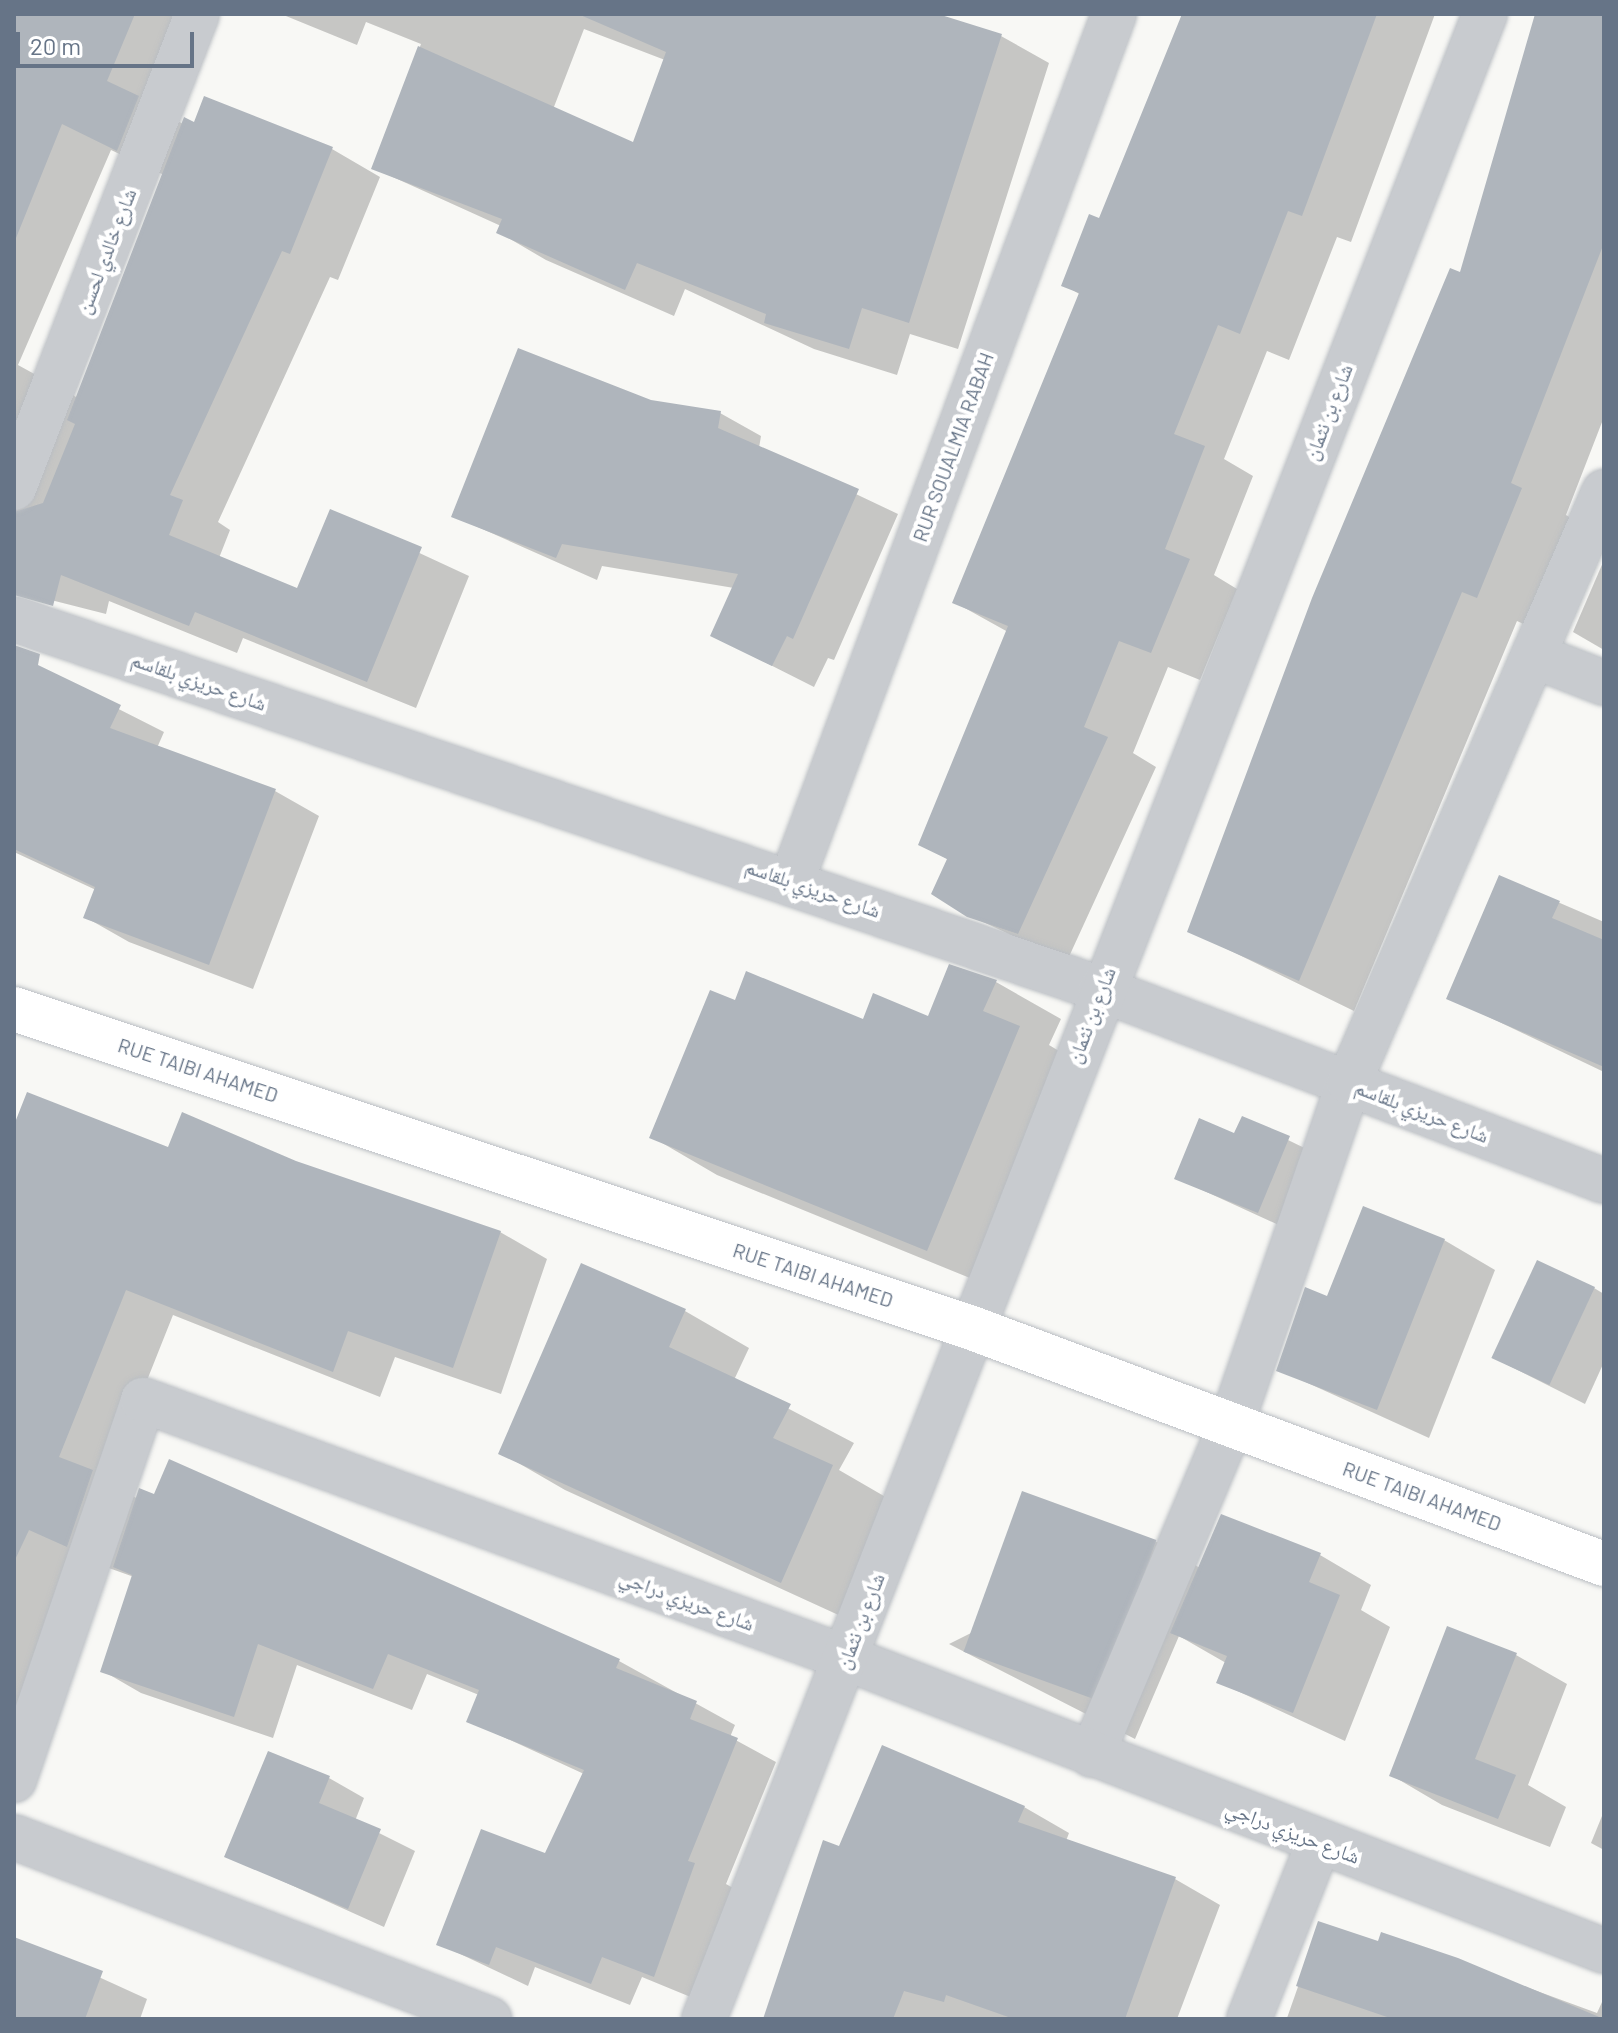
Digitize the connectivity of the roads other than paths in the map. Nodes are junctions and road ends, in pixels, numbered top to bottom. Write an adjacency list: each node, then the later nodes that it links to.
1 (197, 14): 4 (street, شارع خالدي لحسن)
2 (1114, 14): 9 (street, RUR SOUALMIA RABAH)
3 (1485, 14): 10 (street, شارع بن نثمان)
4 (14, 488)
5 (1604, 492): 7 (street)
6 (14, 619): 9 (street, شارع حريزي بلقاسم)
7 (1537, 657): 8 (street); 12 (street)
8 (1604, 683)
9 (792, 880): 10 (street, شارع حريزي بلقاسم)
10 (1101, 989): 12 (street, شارع حريزي بلقاسم); 14 (street, شارع بن نثمان)
11 (14, 1009): 14 (street, RUE TAIBI AHAMED)
12 (1349, 1082): 13 (street, شارع حريزي بلقاسم); 15 (street)
13 (1604, 1181)
14 (972, 1328): 15 (street, RUE TAIBI AHAMED); 17 (street, شارع بن نثمان)
15 (1231, 1425): 16 (street, RUE TAIBI AHAMED); 18 (street)
16 (1604, 1564)
17 (846, 1658): 18 (street, شارع حريزي دراجي); 19 (street, شارع حريزي دراجي); 24 (street, شارع بن نثمان)
18 (1092, 1755): 21 (street, شارع حريزي دراجي)
19 (14, 1780)
20 (14, 1837): 23 (street)
21 (1319, 1842): 22 (street, شارع حريزي دراجي); 25 (street)
22 (1604, 1951)
23 (489, 2019)
24 (704, 2019)
25 (1249, 2019)

